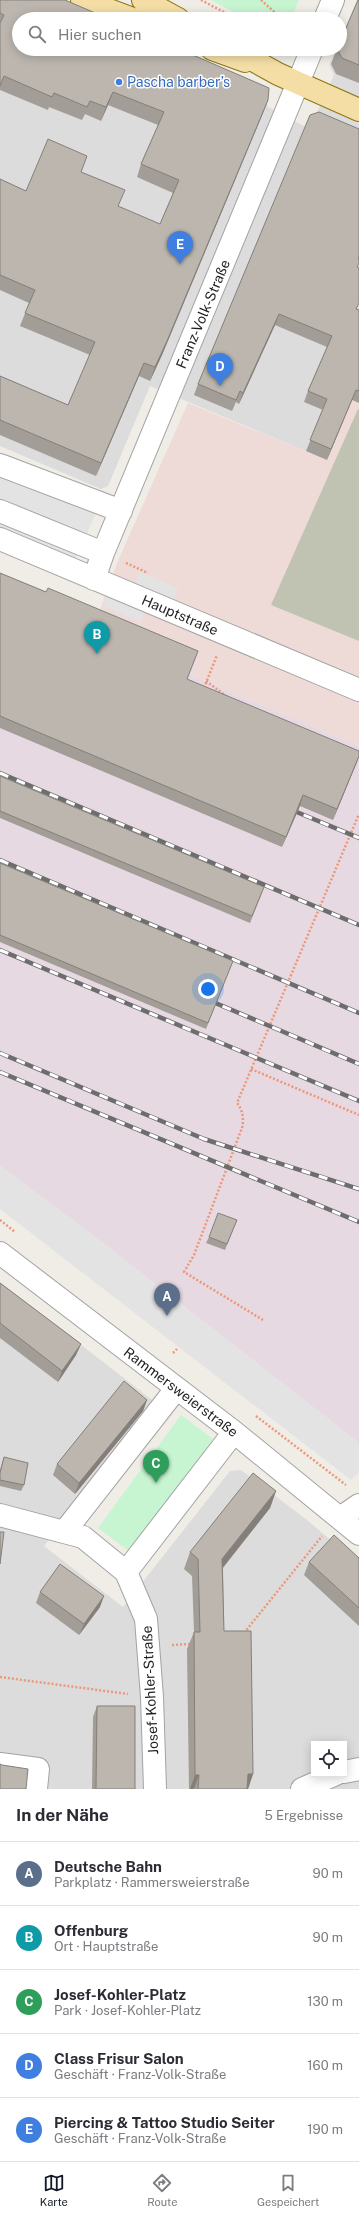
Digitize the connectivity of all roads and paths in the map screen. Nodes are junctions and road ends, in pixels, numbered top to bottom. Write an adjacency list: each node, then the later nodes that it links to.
1 (82, 0): 6 (main road)
2 (143, 0): 7 (main road)
3 (201, 0): 8 (path)
4 (261, 0): 9 (path)
5 (333, 0): 10 (street)
6 (114, 12)
7 (165, 12)
8 (224, 12)
9 (274, 12)
10 (328, 12)
11 (230, 56): 14 (main road)
12 (246, 56): 14 (main road)
13 (309, 56): 15 (street, Franz-Volk-Straße)
14 (278, 74): 15 (main road)
15 (299, 83): 16 (main road); 19 (street, Franz-Volk-Straße)
16 (359, 110)
17 (0, 464): 19 (street)
18 (0, 511): 21 (street)
19 (121, 511): 21 (street, Franz-Volk-Straße)
20 (0, 540): 22 (street, Hauptstraße)
21 (103, 553): 22 (street, Franz-Volk-Straße)
22 (94, 579): 27 (street, Hauptstraße)
23 (216, 656): 24 (path)
24 (206, 681): 25 (path); 29 (path)
25 (204, 687): 26 (path); 28 (path)
26 (199, 689)
27 (359, 690)
28 (202, 693)
29 (228, 698)
30 (359, 814): 31 (path)
31 (251, 1069): 32 (path); 34 (path)
32 (359, 1116)
33 (0, 1253): 37 (street, Rammersweierstraße)
34 (263, 1320)
35 (177, 1349): 36 (path)
36 (180, 1358)
37 (176, 1389): 39 (street, Rammersweierstraße); 44 (street)
38 (254, 1414): 40 (path)
39 (234, 1432): 43 (street, Rammersweierstraße); 46 (street)
40 (346, 1485)
41 (359, 1505): 43 (street)
42 (0, 1515): 44 (street)
43 (340, 1518): 45 (street, Rammersweierstraße); 47 (path)
44 (65, 1531): 46 (street)
45 (359, 1534)
46 (126, 1572): 49 (street, Josef-Kohler-Straße)
47 (241, 1636)
48 (192, 1644): 49 (path)
49 (148, 1646): 51 (street, Josef-Kohler-Straße)
50 (0, 1677): 51 (path)
51 (152, 1697): 57 (street, Josef-Kohler-Straße)
52 (0, 1764): 56 (street)
53 (359, 1769): 54 (street)
54 (347, 1771)
55 (329, 1777): 58 (street)
56 (36, 1789)
57 (155, 1789)
58 (302, 1789)

